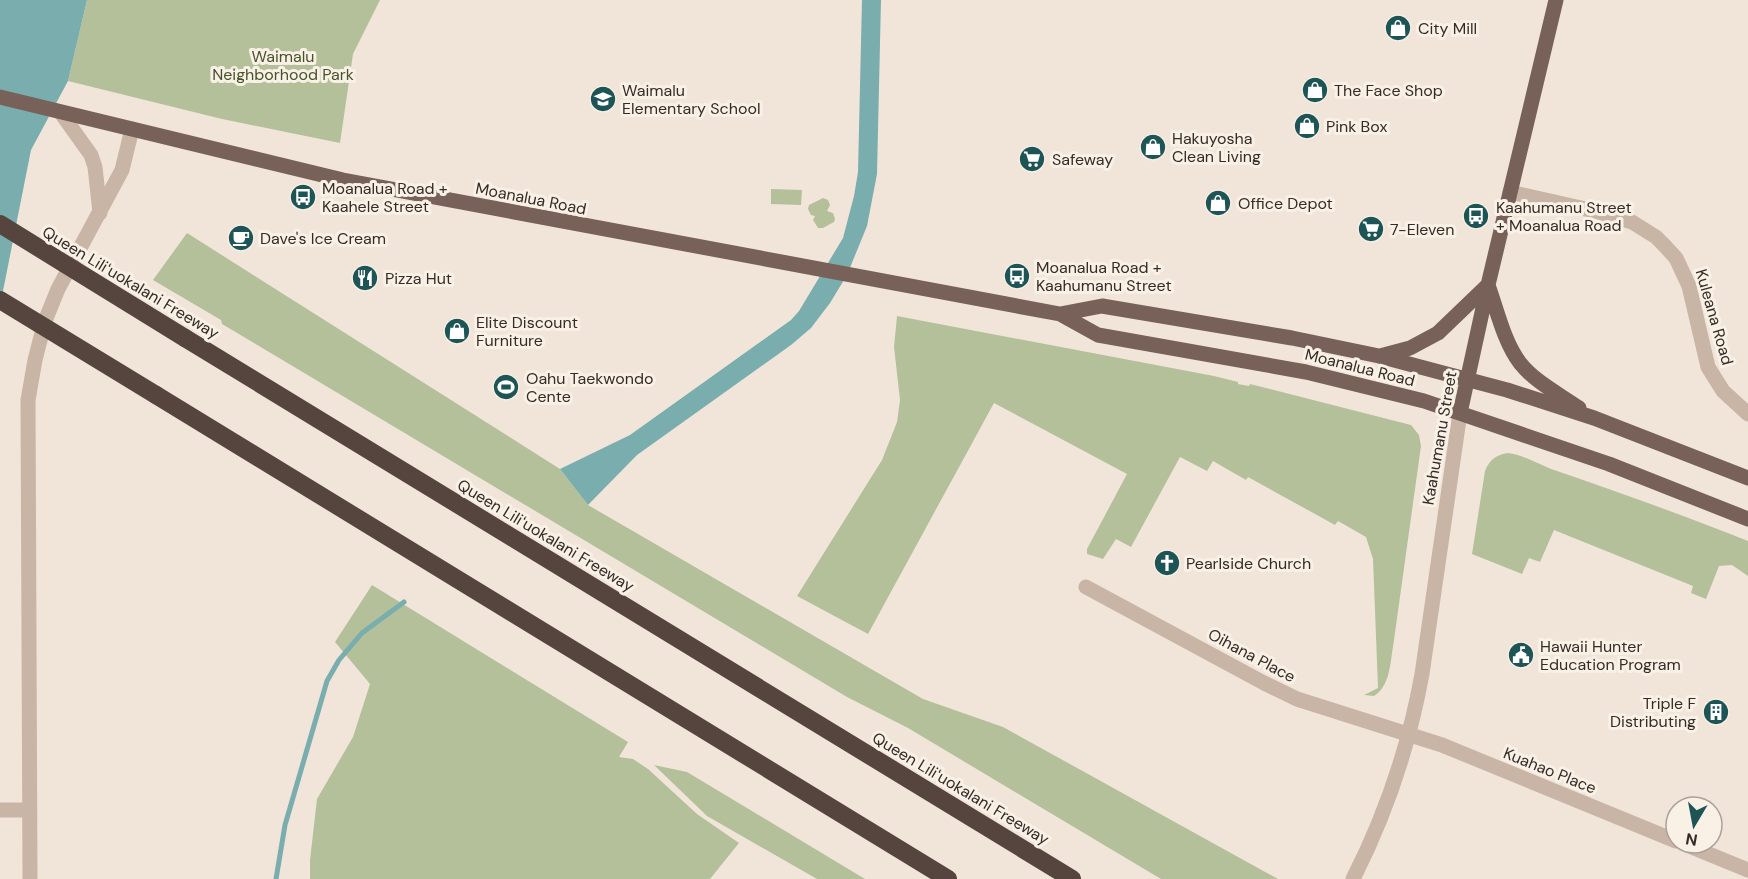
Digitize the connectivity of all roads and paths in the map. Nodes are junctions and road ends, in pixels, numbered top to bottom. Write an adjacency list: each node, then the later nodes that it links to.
1 (1556, 0): 5 (main road, Kaahumanu Street)
2 (0, 97): 3 (main road, Moanalua Road)
3 (61, 113): 4 (main road, Moanalua Road); 6 (street)
4 (132, 129): 6 (street); 10 (main road, Moanalua Road)
5 (1510, 192): 8 (main road, Kaahumanu Street); 14 (street, Kuleana Road)
6 (100, 213): 21 (street)
7 (0, 224): 27 (highway, Queen Liliʻuokalani Freeway, bridge)
8 (1488, 285): 11 (main road); 12 (main road, Kaahumanu Street); 15 (main road)
9 (0, 300): 26 (highway, bridge)
10 (1059, 314): 11 (main road, Moanalua Road); 13 (main road, Moanalua Road)
11 (1379, 356): 12 (main road, Moanalua Road)
12 (1467, 379): 13 (main road, Kaahumanu Street); 15 (main road, Moanalua Road)
13 (1460, 413): 17 (main road, Moanalua Road); 19 (street, Kaahumanu Street)
14 (1748, 414)
15 (1594, 418): 16 (main road, Moanalua Road)
16 (1748, 478)
17 (1748, 519)
18 (1086, 587): 19 (street, Oihana Place)
19 (1409, 735): 22 (street, Kuahao Place); 28 (street, Kaahumanu Street)
20 (0, 810): 21 (street)
21 (30, 810): 25 (street)
22 (1664, 836)
23 (1711, 855): 24 (street)
24 (1748, 870)
25 (30, 879)
26 (948, 879)
27 (1072, 879)
28 (1353, 879)

